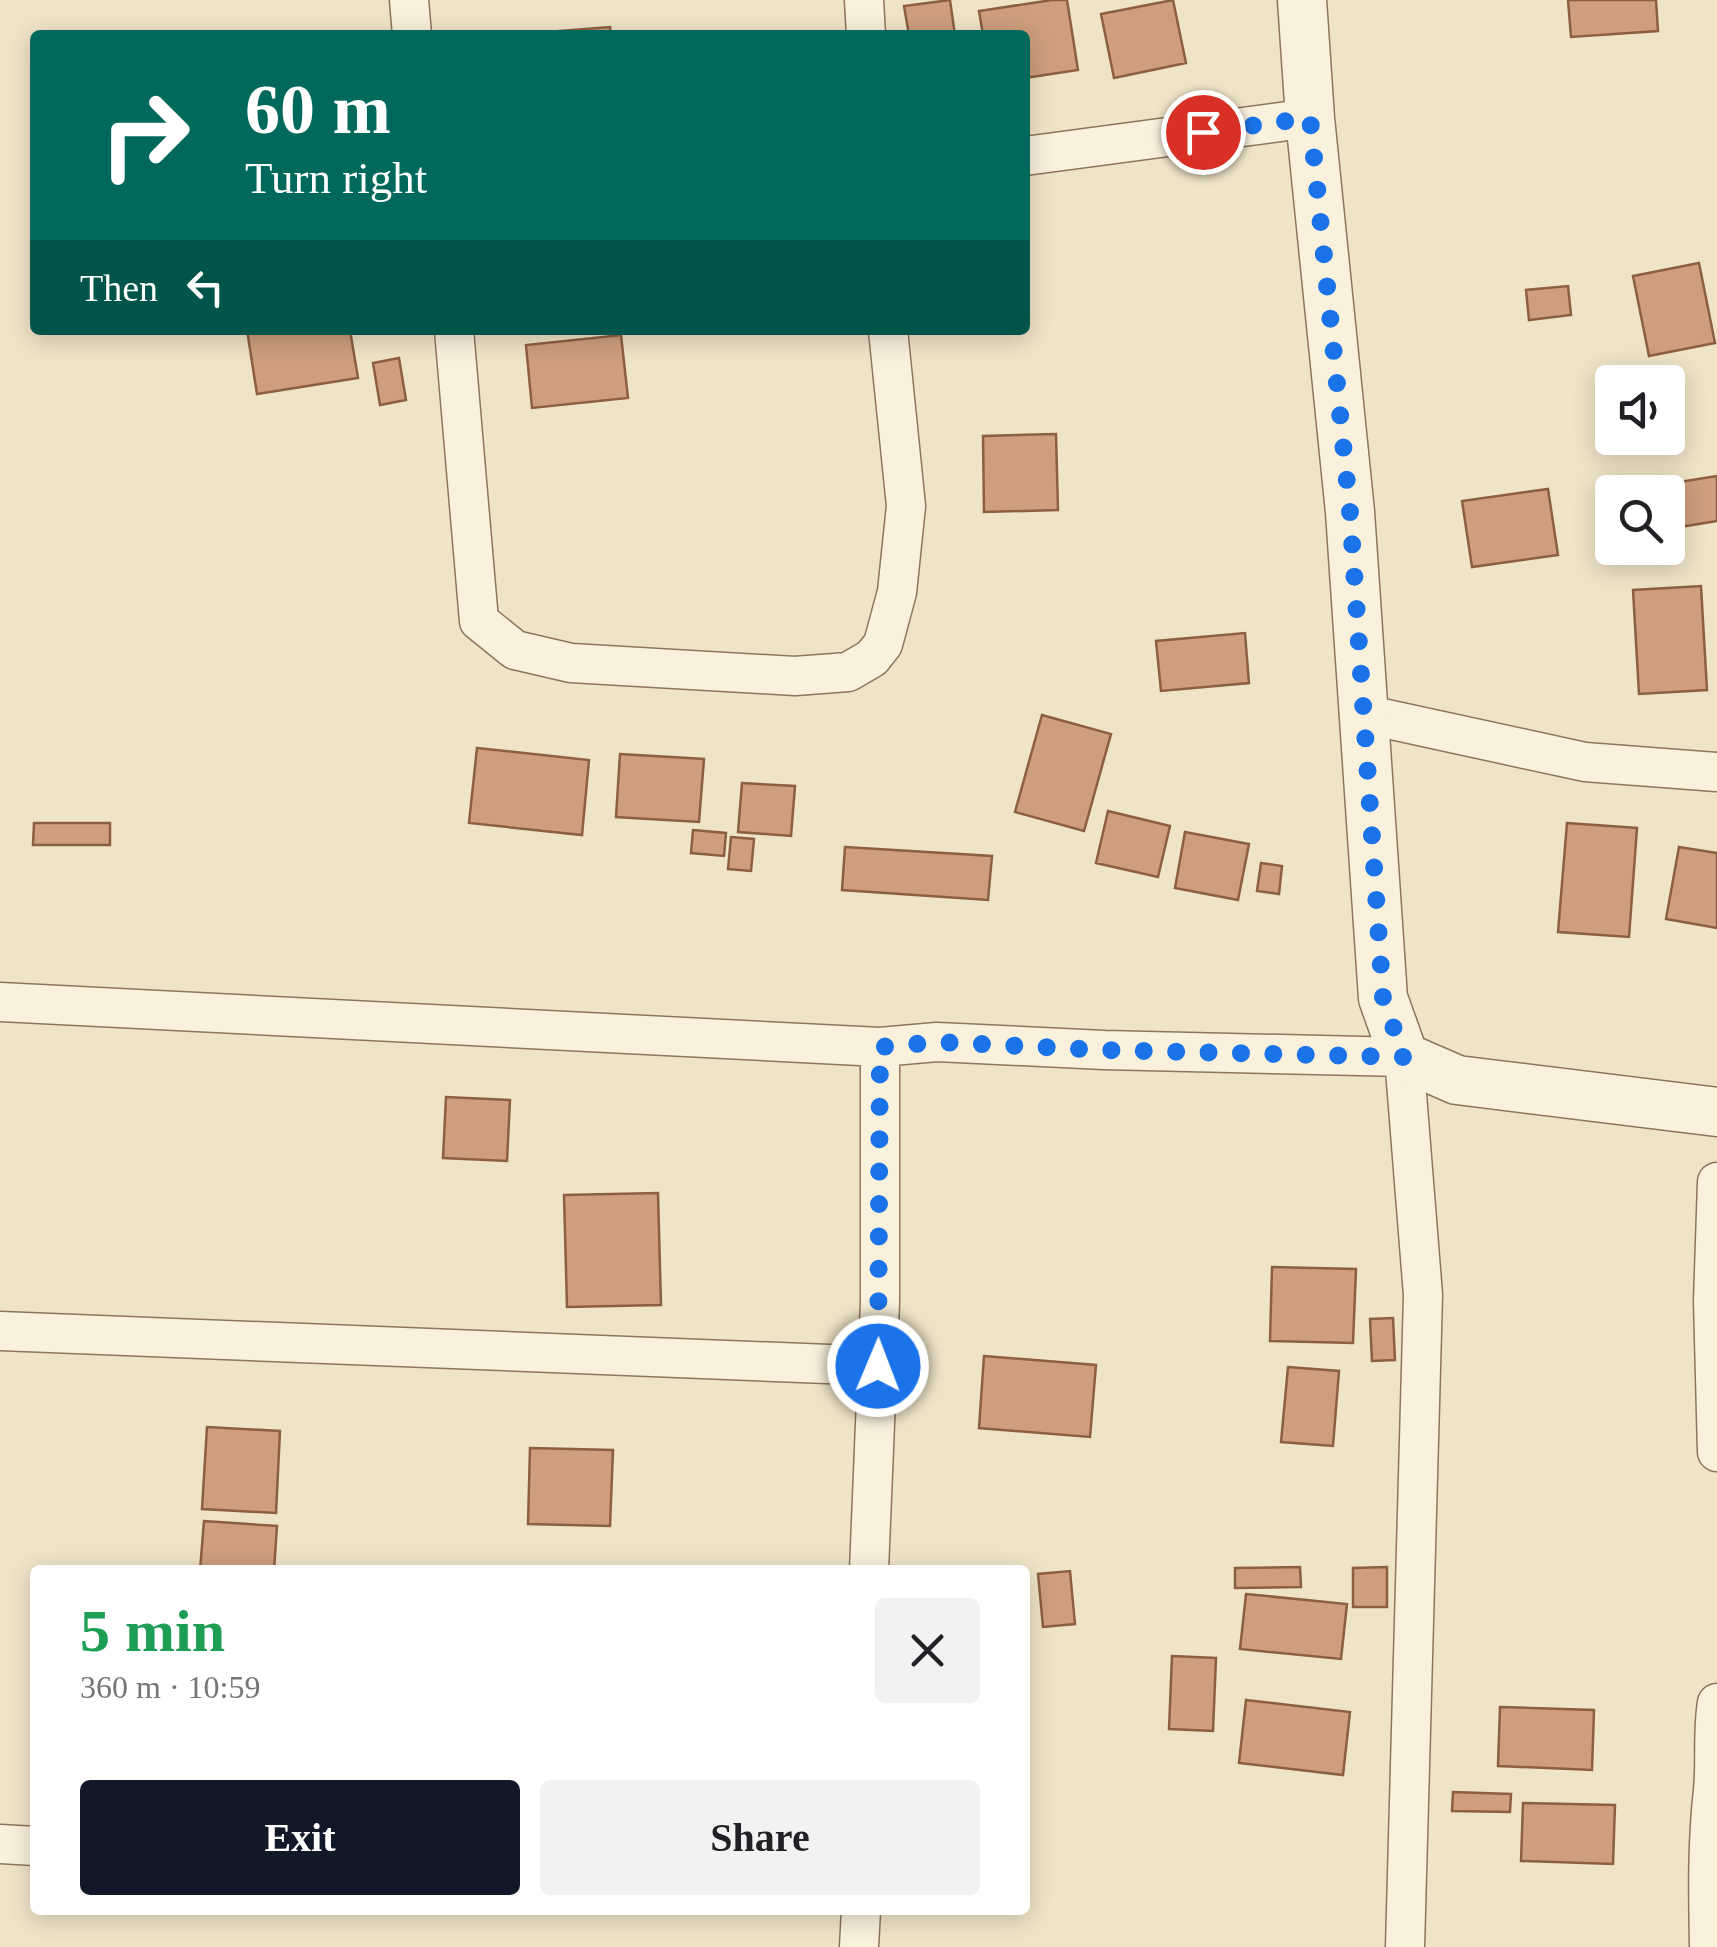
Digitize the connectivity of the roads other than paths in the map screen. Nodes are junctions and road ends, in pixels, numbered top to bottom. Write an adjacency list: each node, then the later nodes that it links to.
1 (409, 0): 4 (street)
2 (864, 0): 5 (street)
3 (1302, 0): 6 (street)
4 (412, 30)
5 (866, 30)
6 (1310, 118): 7 (street); 10 (street)
7 (1030, 155)
8 (454, 335): 9 (street)
9 (889, 335)
10 (1364, 714): 11 (street); 14 (street)
11 (1717, 772)
12 (0, 1002): 13 (street)
13 (880, 1047): 14 (street); 18 (street)
14 (1404, 1057): 15 (street); 26 (street)
15 (1717, 1112)
16 (1717, 1182): 19 (street)
17 (0, 1331): 18 (street)
18 (878, 1366): 20 (street)
19 (1717, 1452)
20 (869, 1565)
21 (1717, 1703): 27 (street)
22 (0, 1844): 23 (street)
23 (30, 1846)
24 (861, 1915): 25 (street)
25 (859, 1947)
26 (1405, 1947)
27 (1708, 1947)

